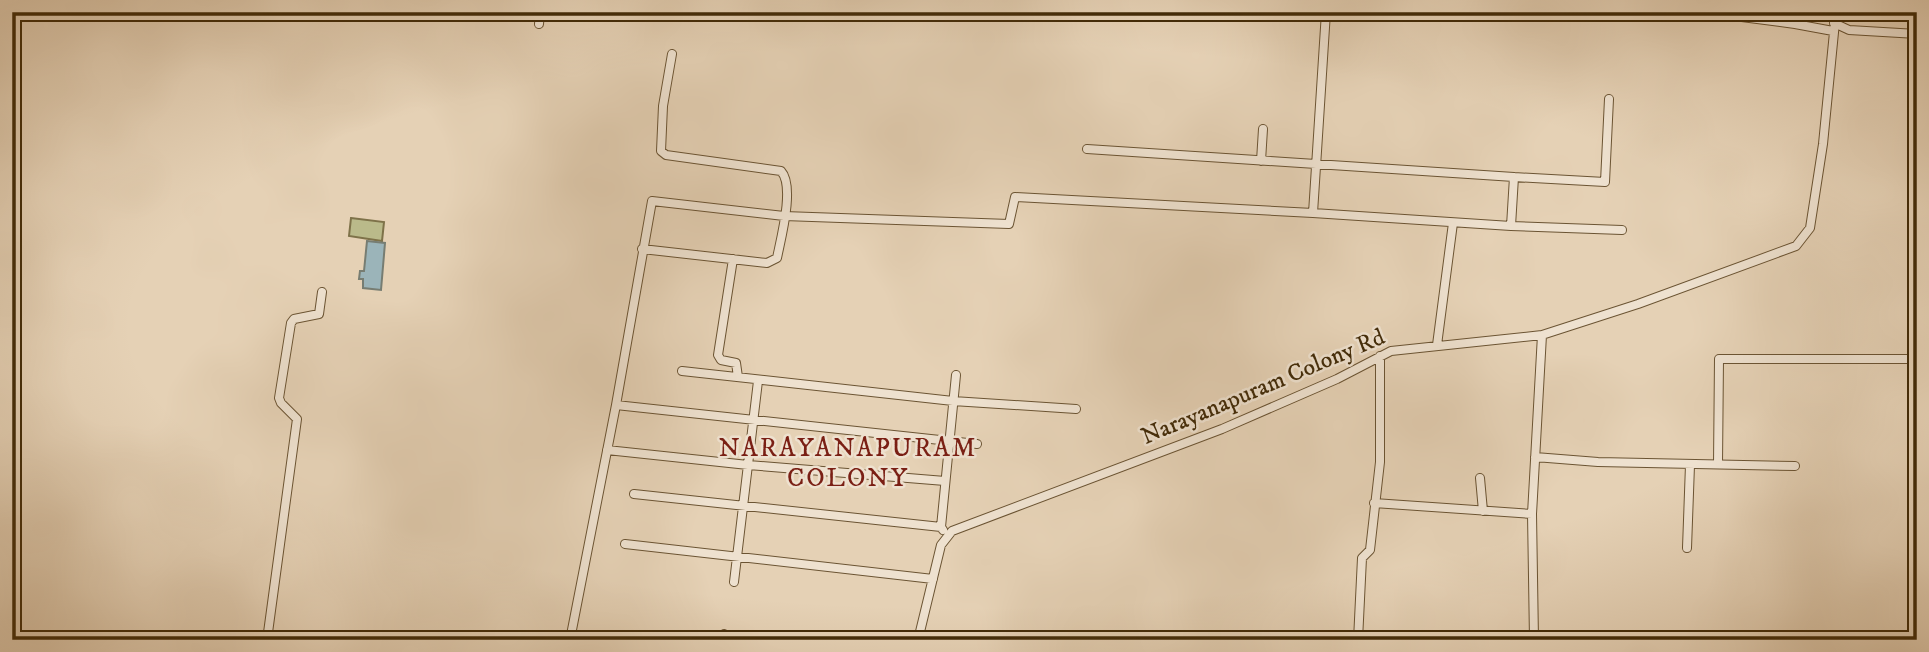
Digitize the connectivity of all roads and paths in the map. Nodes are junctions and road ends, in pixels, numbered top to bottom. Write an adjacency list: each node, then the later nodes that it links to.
1 (540, 12): 5 (street)
2 (1326, 12): 14 (street)
3 (1836, 12): 7 (street, Narayanapuram Colony Rd)
4 (1734, 16): 7 (street)
5 (539, 24)
6 (1849, 30): 7 (street); 7 (street); 8 (street)
7 (1833, 31): 24 (street, Narayanapuram Colony Rd)
8 (1917, 34)
9 (672, 54): 17 (street)
10 (1609, 99): 15 (street)
11 (1263, 129): 13 (street)
12 (1087, 149): 13 (street)
13 (1261, 161): 14 (street)
14 (1315, 165): 15 (street); 16 (street)
15 (1514, 177): 19 (street)
16 (1313, 213): 17 (street); 18 (street)
17 (784, 216): 21 (street); 22 (street)
18 (1453, 223): 19 (street); 25 (street)
19 (1511, 226): 20 (street)
20 (1622, 230)
21 (642, 249): 22 (street); 33 (street)
22 (733, 259): 30 (street)
23 (322, 292): 57 (street)
24 (1542, 335): 25 (street, Narayanapuram Colony Rd); 39 (street)
25 (1437, 345): 26 (street, Narayanapuram Colony Rd)
26 (1380, 356): 47 (street); 51 (street, Narayanapuram Colony Rd)
27 (1917, 359): 40 (street)
28 (682, 371): 30 (street)
29 (956, 375): 32 (street)
30 (738, 377): 31 (street)
31 (758, 381): 32 (street); 35 (street)
32 (954, 401): 34 (street); 36 (street)
33 (616, 405): 35 (street); 38 (street)
34 (1076, 409)
35 (754, 422): 36 (street); 41 (street)
36 (950, 441): 37 (street); 45 (street)
37 (977, 444)
38 (607, 450): 41 (street); 58 (street)
39 (1535, 457): 42 (street); 50 (street)
40 (1718, 464): 42 (street); 43 (street)
41 (748, 465): 45 (street); 48 (street)
42 (1690, 465): 53 (street)
43 (1794, 466)
44 (1480, 478): 49 (street)
45 (945, 481): 51 (street)
46 (634, 494): 48 (street)
47 (1374, 503): 49 (street); 60 (street)
48 (743, 505): 51 (street); 54 (street)
49 (1483, 511): 50 (street)
50 (1532, 514): 61 (street)
51 (944, 531): 55 (street)
52 (625, 544): 54 (street)
53 (1687, 548)
54 (738, 555): 55 (street); 56 (street)
55 (933, 579): 59 (street)
56 (734, 582)
57 (267, 640)
58 (570, 640)
59 (918, 640)
60 (1358, 640)
61 (1534, 640)

